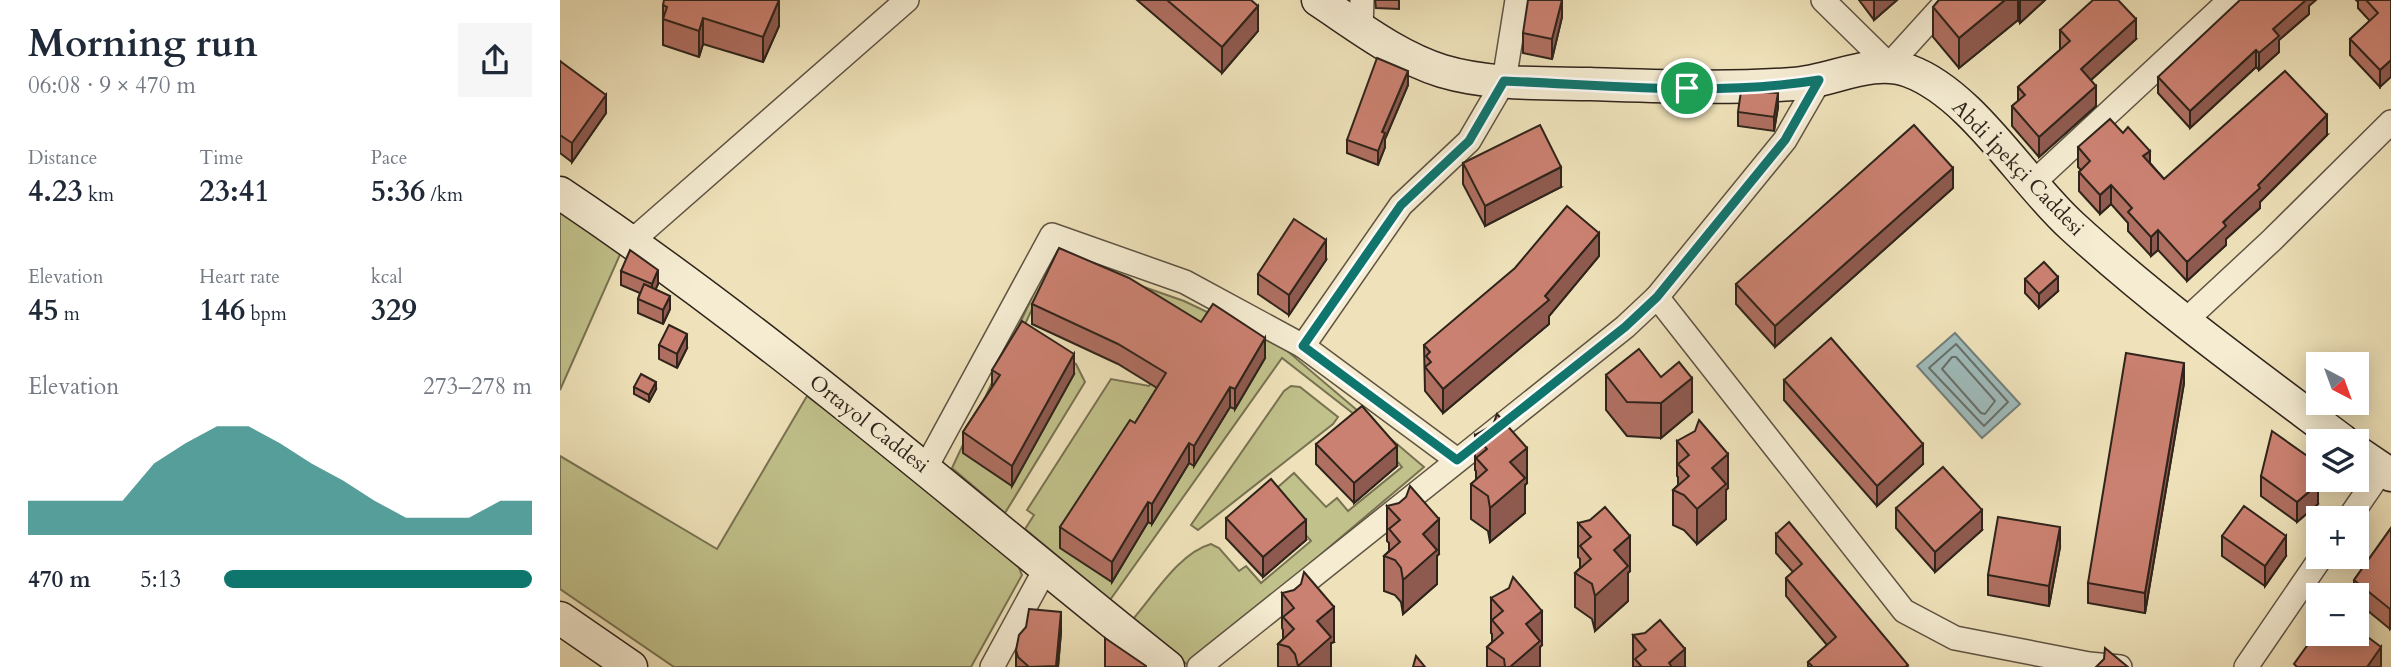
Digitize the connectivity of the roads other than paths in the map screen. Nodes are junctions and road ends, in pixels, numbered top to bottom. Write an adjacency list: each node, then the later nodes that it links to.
1 (907, 0): 14 (street)
2 (1318, 0): 7 (street)
3 (1517, 0): 10 (street)
4 (1823, 0): 8 (street)
5 (1948, 0): 8 (street)
6 (2230, 0): 12 (street)
7 (1362, 14): 10 (street)
8 (1889, 65): 9 (street); 12 (street, Abdi İpekçi Caddesi)
9 (1819, 80): 10 (street); 15 (street)
10 (1504, 81): 17 (street)
11 (2391, 122): 16 (street)
12 (2032, 184): 16 (street, Abdi İpekçi Caddesi)
13 (560, 193): 14 (street, Ortayol Caddesi)
14 (632, 241): 21 (street, Ortayol Caddesi)
15 (1657, 297): 19 (street); 30 (street)
16 (2185, 321): 18 (street, Abdi İpekçi Caddesi)
17 (1303, 346): 19 (street); 21 (street)
18 (2327, 429)
19 (1457, 460): 29 (street)
20 (2377, 466): 22 (street)
21 (926, 467): 23 (street, Ortayol Caddesi)
22 (2355, 506)
23 (1046, 568): 27 (street); 28 (street, Ortayol Caddesi)
24 (2313, 569): 31 (street)
25 (560, 618): 26 (street)
26 (631, 667)
27 (992, 667)
28 (1168, 667)
29 (1199, 667)
30 (2120, 667)
31 (2246, 667)

